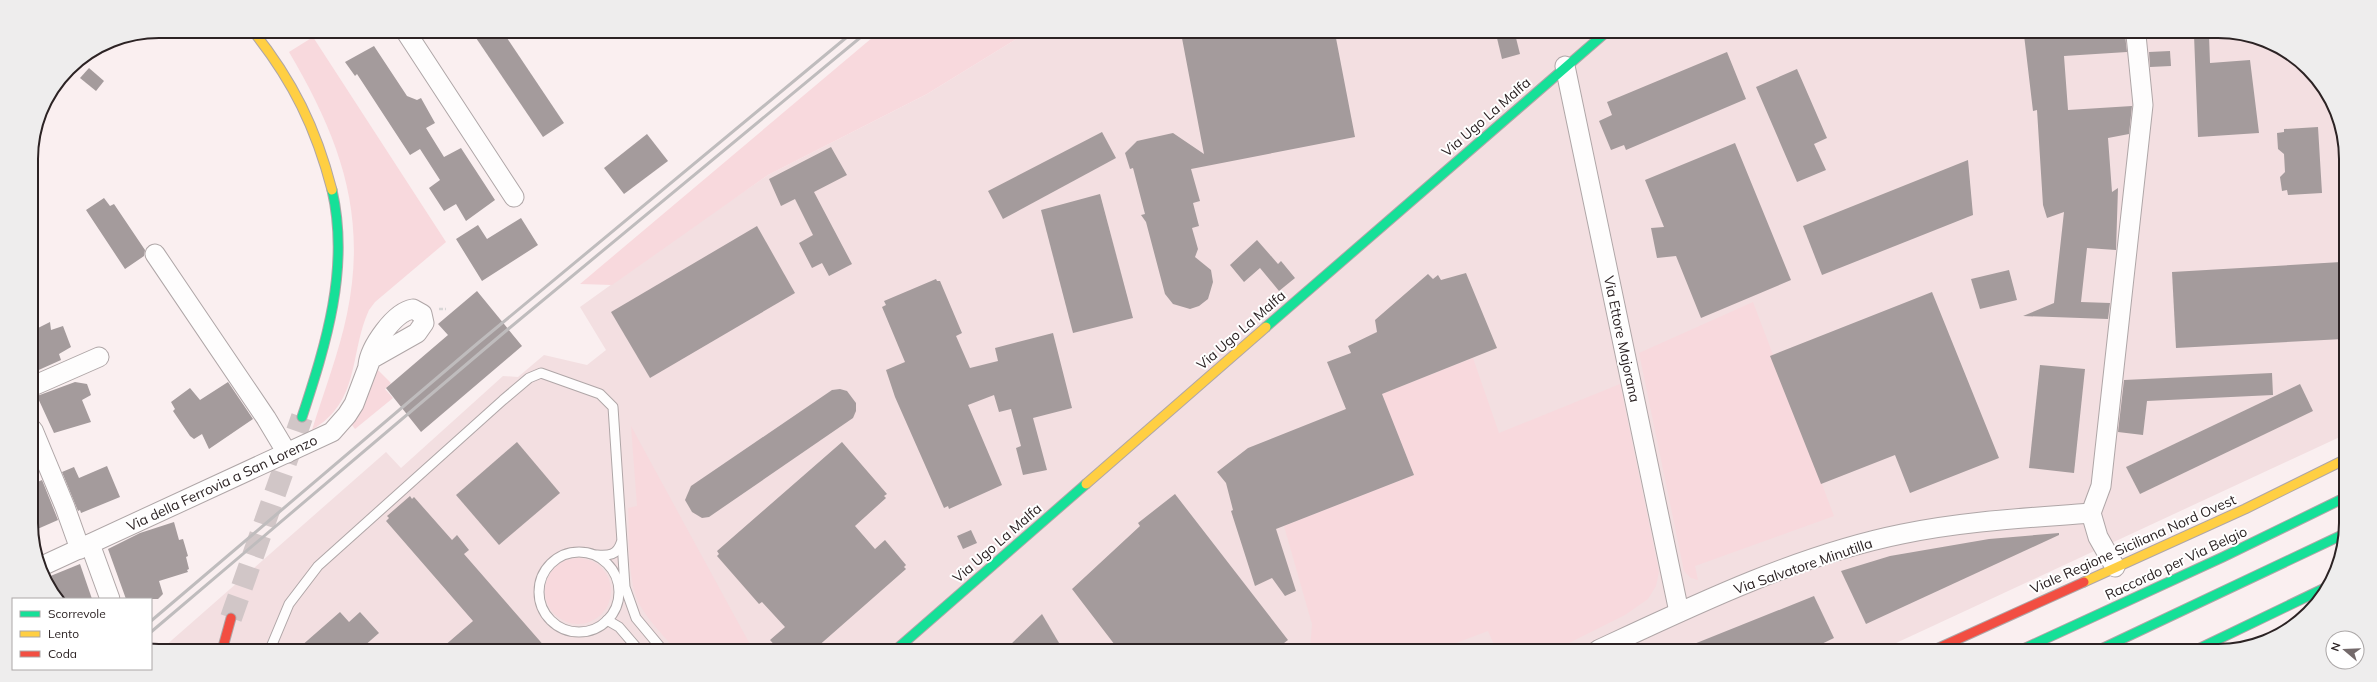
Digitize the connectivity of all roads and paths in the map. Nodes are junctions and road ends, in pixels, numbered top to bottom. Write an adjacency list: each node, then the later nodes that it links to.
1 (259, 38): 11 (main road)
2 (410, 38): 6 (street)
3 (1599, 38): 5 (main road, Via Ugo La Malfa)
4 (2136, 38): 16 (street)
5 (1565, 66): 27 (street, Via Ettore Majorana); 34 (main road, Via Ugo La Malfa)
6 (514, 197)
7 (155, 254): 13 (street)
8 (99, 357): 10 (street)
9 (368, 365): 13 (street, Via della Ferrovia a San Lorenzo)
10 (38, 383)
11 (302, 417)
12 (38, 442): 19 (street)
13 (287, 453): 19 (street, Via della Ferrovia a San Lorenzo)
14 (2339, 462): 23 (main road, Viale Regione Siciliana Nord Ovest)
15 (2339, 500): 37 (main road, Raccordo per Via Belgio)
16 (2091, 513): 23 (street); 27 (street, Via Salvatore Minutilla)
17 (2338, 537): 38 (main road)
18 (622, 541): 21 (lane); 24 (lane); 31 (lane)
19 (85, 546): 22 (street, Via della Ferrovia a San Lorenzo); 26 (street)
20 (594, 555): 21 (lane); 29 (lane); 29 (lane)
21 (606, 556): 24 (lane)
22 (45, 565)
23 (2115, 567): 36 (main road, Viale Regione Siciliana Nord Ovest)
24 (624, 572): 33 (lane)
25 (2318, 591): 39 (main road)
26 (110, 598)
27 (1679, 612): 35 (street, Via Salvatore Minutilla)
28 (231, 618): 30 (main road)
29 (607, 620): 32 (lane)
30 (224, 644)
31 (273, 644)
32 (633, 644)
33 (658, 644)
34 (903, 644)
35 (1611, 644)
36 (1947, 644)
37 (2034, 644)
38 (2112, 644)
39 (2209, 644)

